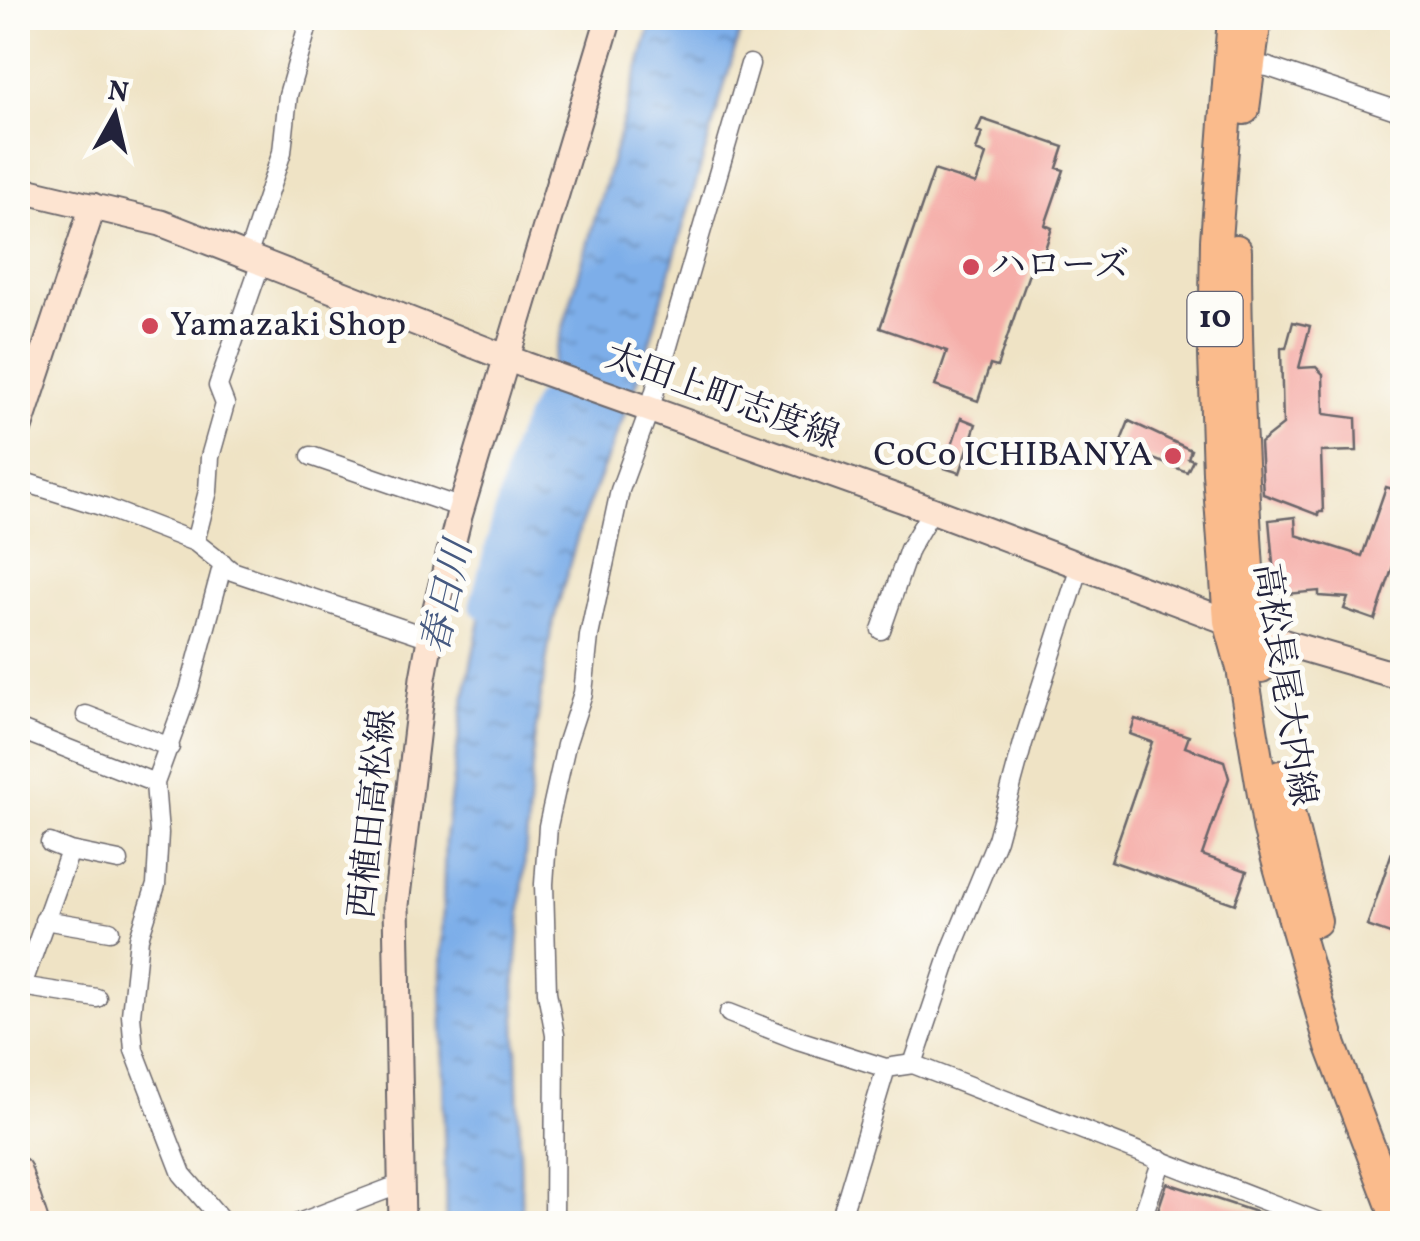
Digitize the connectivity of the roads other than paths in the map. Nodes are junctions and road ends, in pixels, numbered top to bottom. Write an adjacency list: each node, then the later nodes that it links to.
1 (310, 18): 10 (street)
2 (608, 18): 11 (main road, 西植田高松線)
3 (1233, 18): 5 (main road, 高松長尾大内線 / 10)
4 (1256, 18): 5 (main road, 高松長尾大内線 / 10)
5 (1238, 62): 7 (street); 21 (main road, 高松長尾大内線 / 10)
6 (750, 64): 12 (street)
7 (1402, 112)
8 (18, 189): 9 (main road, 太田上町志度線)
9 (93, 206): 10 (main road, 太田上町志度線); 13 (main road)
10 (254, 259): 11 (main road, 太田上町志度線); 18 (street)
11 (517, 362): 12 (main road, 太田上町志度線); 16 (main road, 西植田高松線)
12 (646, 406): 17 (main road, 太田上町志度線); 48 (street)
13 (18, 431)
14 (311, 456): 16 (street)
15 (18, 480): 18 (street)
16 (462, 508): 23 (main road, 西植田高松線)
17 (932, 510): 20 (main road, 太田上町志度線); 22 (street)
18 (196, 542): 19 (street)
19 (223, 563): 23 (street); 27 (street)
20 (1080, 566): 21 (main road, 太田上町志度線); 37 (street)
21 (1241, 626): 24 (main road, 太田上町志度線); 41 (main road, 高松長尾大内線 / 10); 52 (main road, 高松長尾大内線 / 10)
22 (881, 630)
23 (430, 638): 42 (main road, 西植田高松線)
24 (1402, 677)
25 (86, 716): 27 (street)
26 (18, 729): 28 (street)
27 (170, 747): 28 (street)
28 (155, 783): 45 (street)
29 (50, 843): 30 (street)
30 (70, 851): 31 (street); 32 (street)
31 (119, 861)
32 (44, 920): 33 (street); 34 (street)
33 (110, 932)
34 (19, 992): 35 (street)
35 (97, 998)
36 (729, 1013): 38 (street)
37 (913, 1064): 38 (street); 39 (street)
38 (886, 1068): 49 (street)
39 (1162, 1160): 50 (street); 51 (street)
40 (18, 1170): 43 (main road)
41 (1402, 1181)
42 (401, 1184): 46 (street); 47 (main road, 西植田高松線)
43 (22, 1207): 44 (main road)
44 (36, 1224)
45 (225, 1224)
46 (296, 1224)
47 (402, 1224)
48 (554, 1224)
49 (839, 1224)
50 (1140, 1224)
51 (1324, 1224)
52 (1399, 1224)

